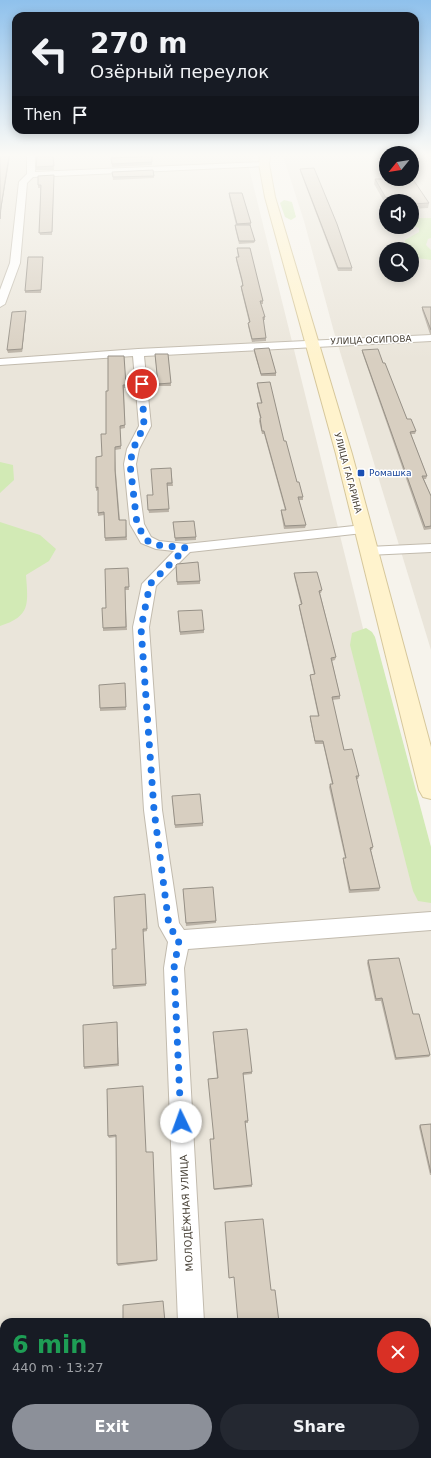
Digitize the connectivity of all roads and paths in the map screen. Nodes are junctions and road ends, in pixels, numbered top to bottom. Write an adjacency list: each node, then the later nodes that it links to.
1 (19, 224): 3 (street)
2 (278, 224): 5 (main road, УЛИЦА ГАГАРИНА)
3 (0, 304)
4 (431, 338): 5 (street, УЛИЦА ОСИПОВА)
5 (311, 341): 6 (street, УЛИЦА ОСИПОВА); 8 (main road, УЛИЦА ГАГАРИНА)
6 (138, 352): 7 (street, УЛИЦА ОСИПОВА); 9 (street)
7 (0, 362)
8 (363, 529): 9 (street); 11 (main road, УЛИЦА ГАГАРИНА)
9 (186, 548): 14 (street)
10 (431, 548): 11 (street)
11 (368, 550): 12 (main road, УЛИЦА ГАГАРИНА)
12 (431, 790)
13 (431, 921): 14 (street)
14 (179, 940): 15 (street, МОЛОДЁЖНАЯ УЛИЦА)
15 (191, 1318)

